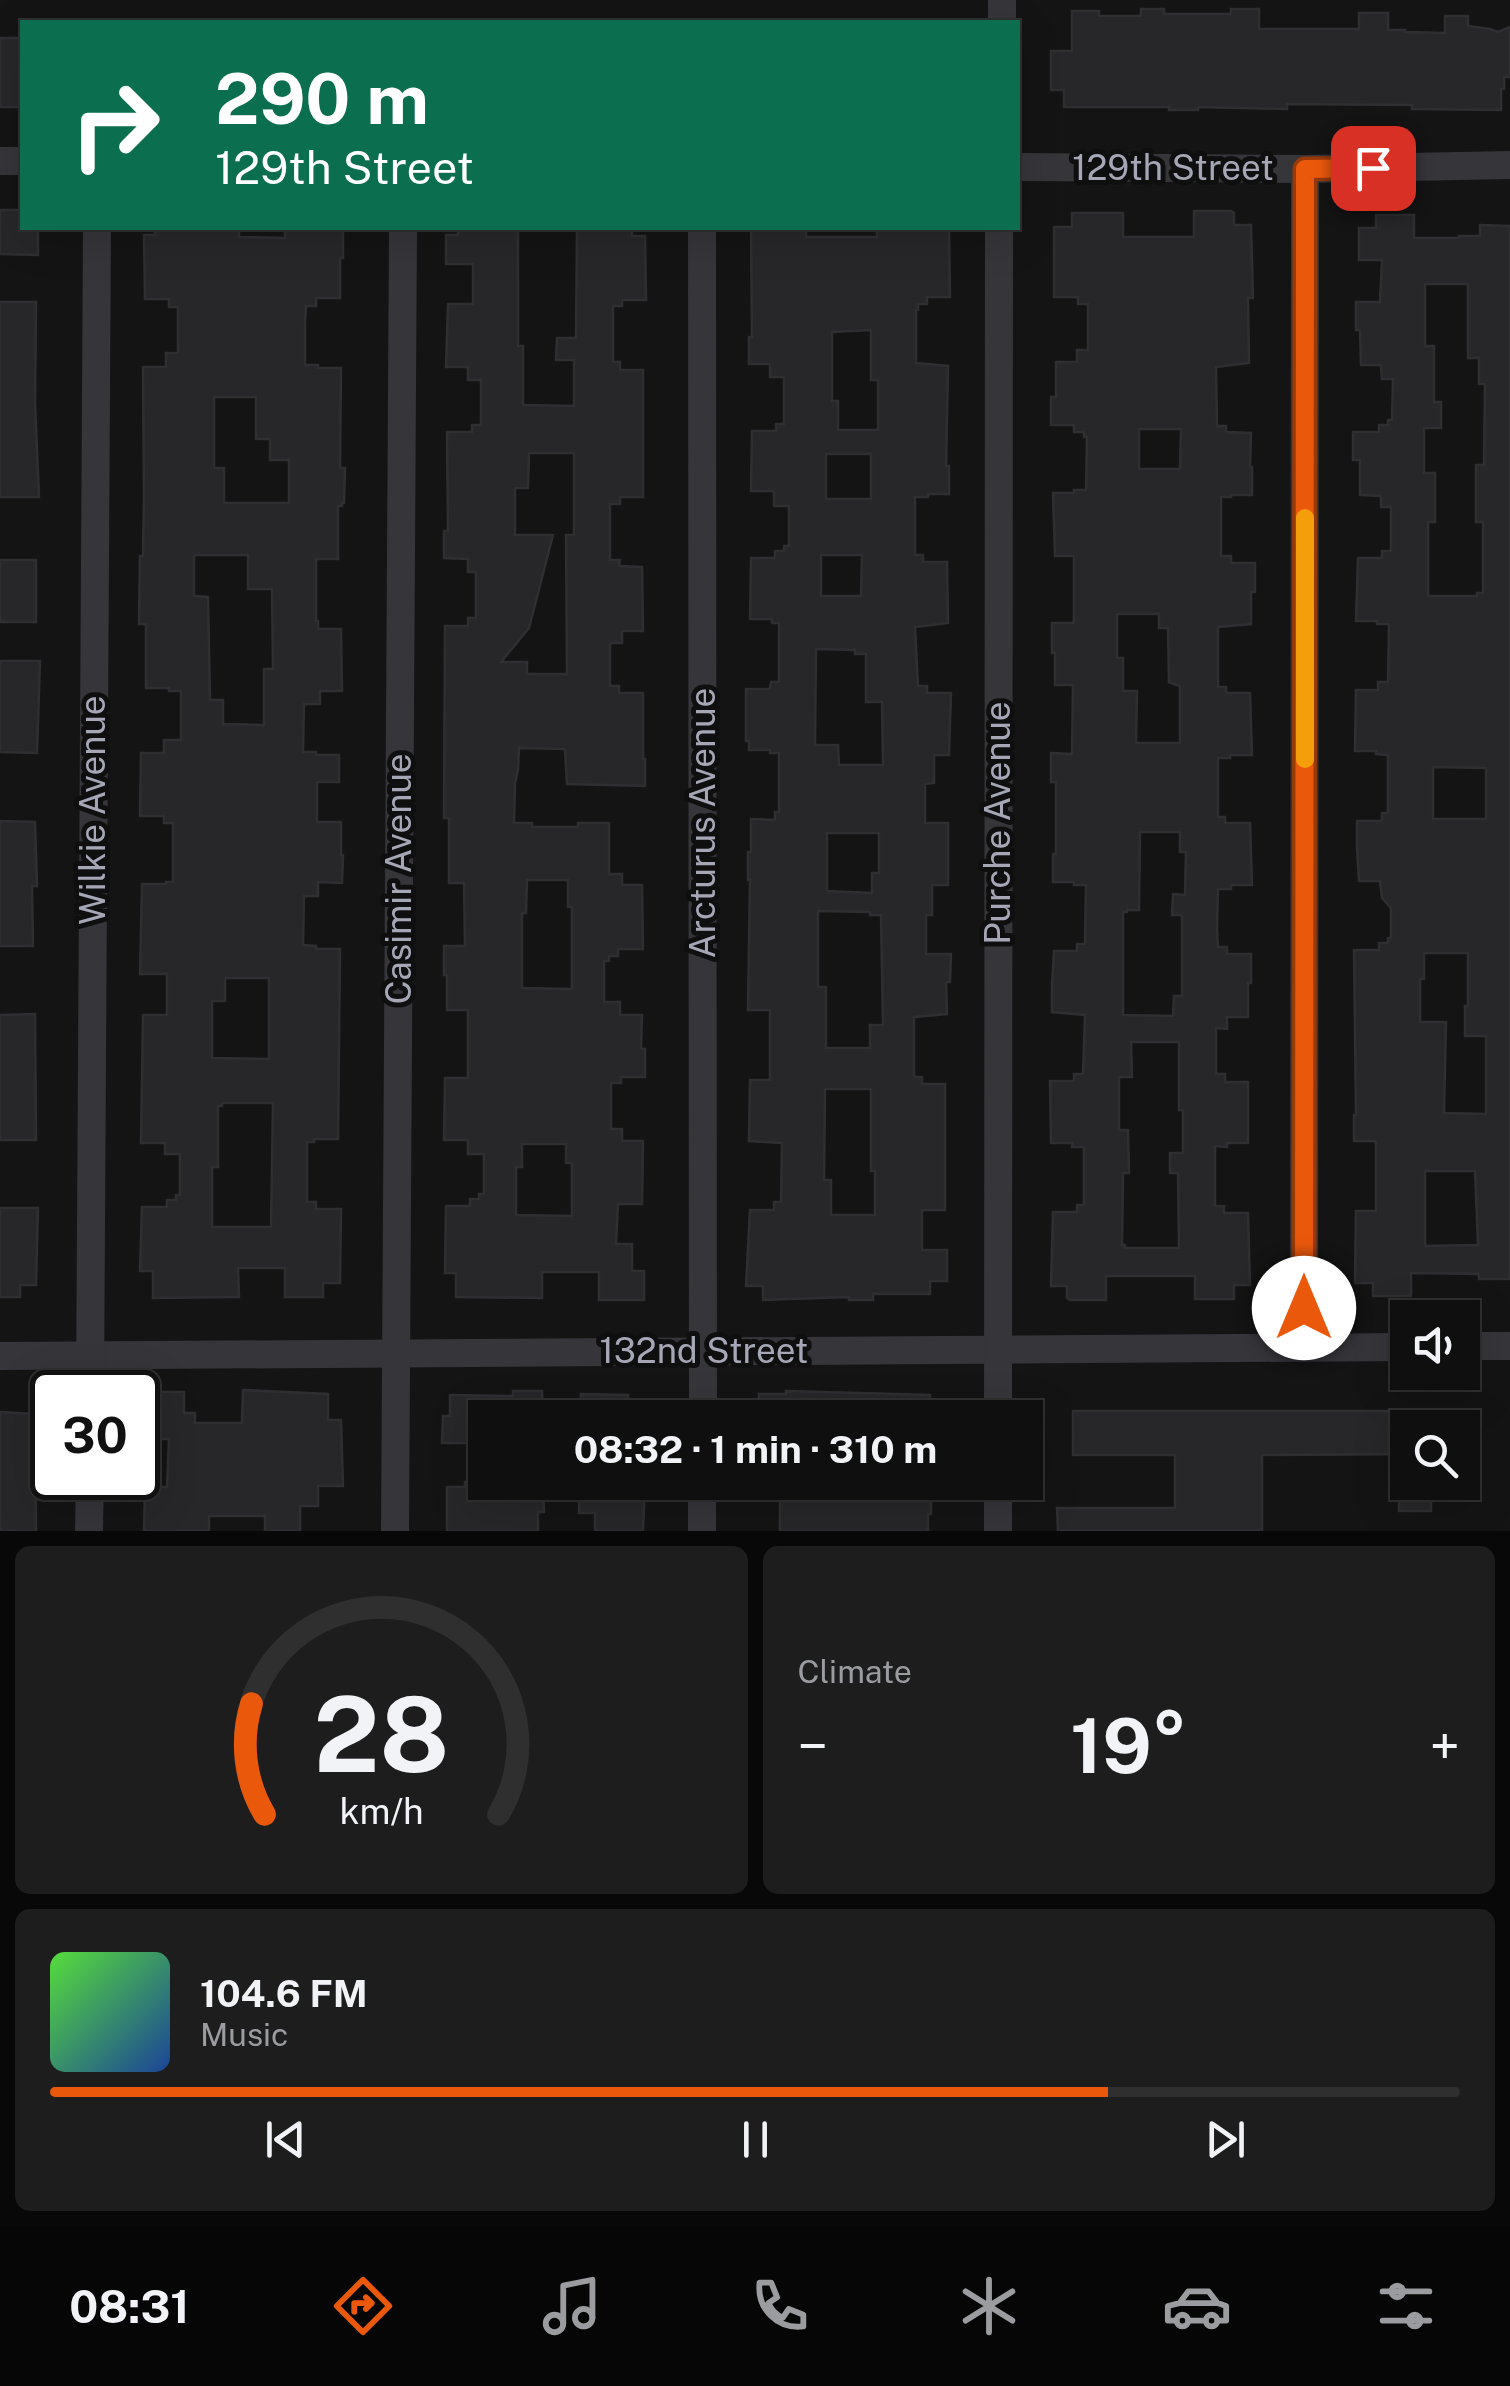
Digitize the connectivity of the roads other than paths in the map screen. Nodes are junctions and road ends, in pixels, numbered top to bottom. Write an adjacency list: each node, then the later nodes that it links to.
1 (1509, 165): 3 (street, 129th Street)
2 (1020, 167): 3 (street, 129th Street)
3 (1305, 169): 11 (street)
4 (97, 230): 16 (street, Wilkie Avenue)
5 (403, 230): 14 (street, Casimir Avenue)
6 (702, 230): 13 (street, Arcturus Avenue)
7 (999, 230): 12 (street, Purche Avenue)
8 (1480, 1346): 9 (street)
9 (1510, 1346)
10 (1390, 1347): 11 (street, 132nd Street)
11 (1304, 1348): 12 (street, 132nd Street)
12 (998, 1350): 13 (street, 132nd Street); 19 (street, Purche Avenue)
13 (703, 1351): 14 (street, 132nd Street); 18 (street, Arcturus Avenue)
14 (396, 1354): 16 (street, 132nd Street); 24 (street, Casimir Avenue)
15 (0, 1356): 16 (street, 132nd Street)
16 (90, 1356): 17 (street, Wilkie Avenue)
17 (90, 1370)
18 (703, 1400)
19 (998, 1400)
20 (90, 1500): 23 (street)
21 (702, 1500): 25 (street)
22 (998, 1500): 26 (street)
23 (89, 1531)
24 (395, 1531)
25 (702, 1531)
26 (998, 1531)

